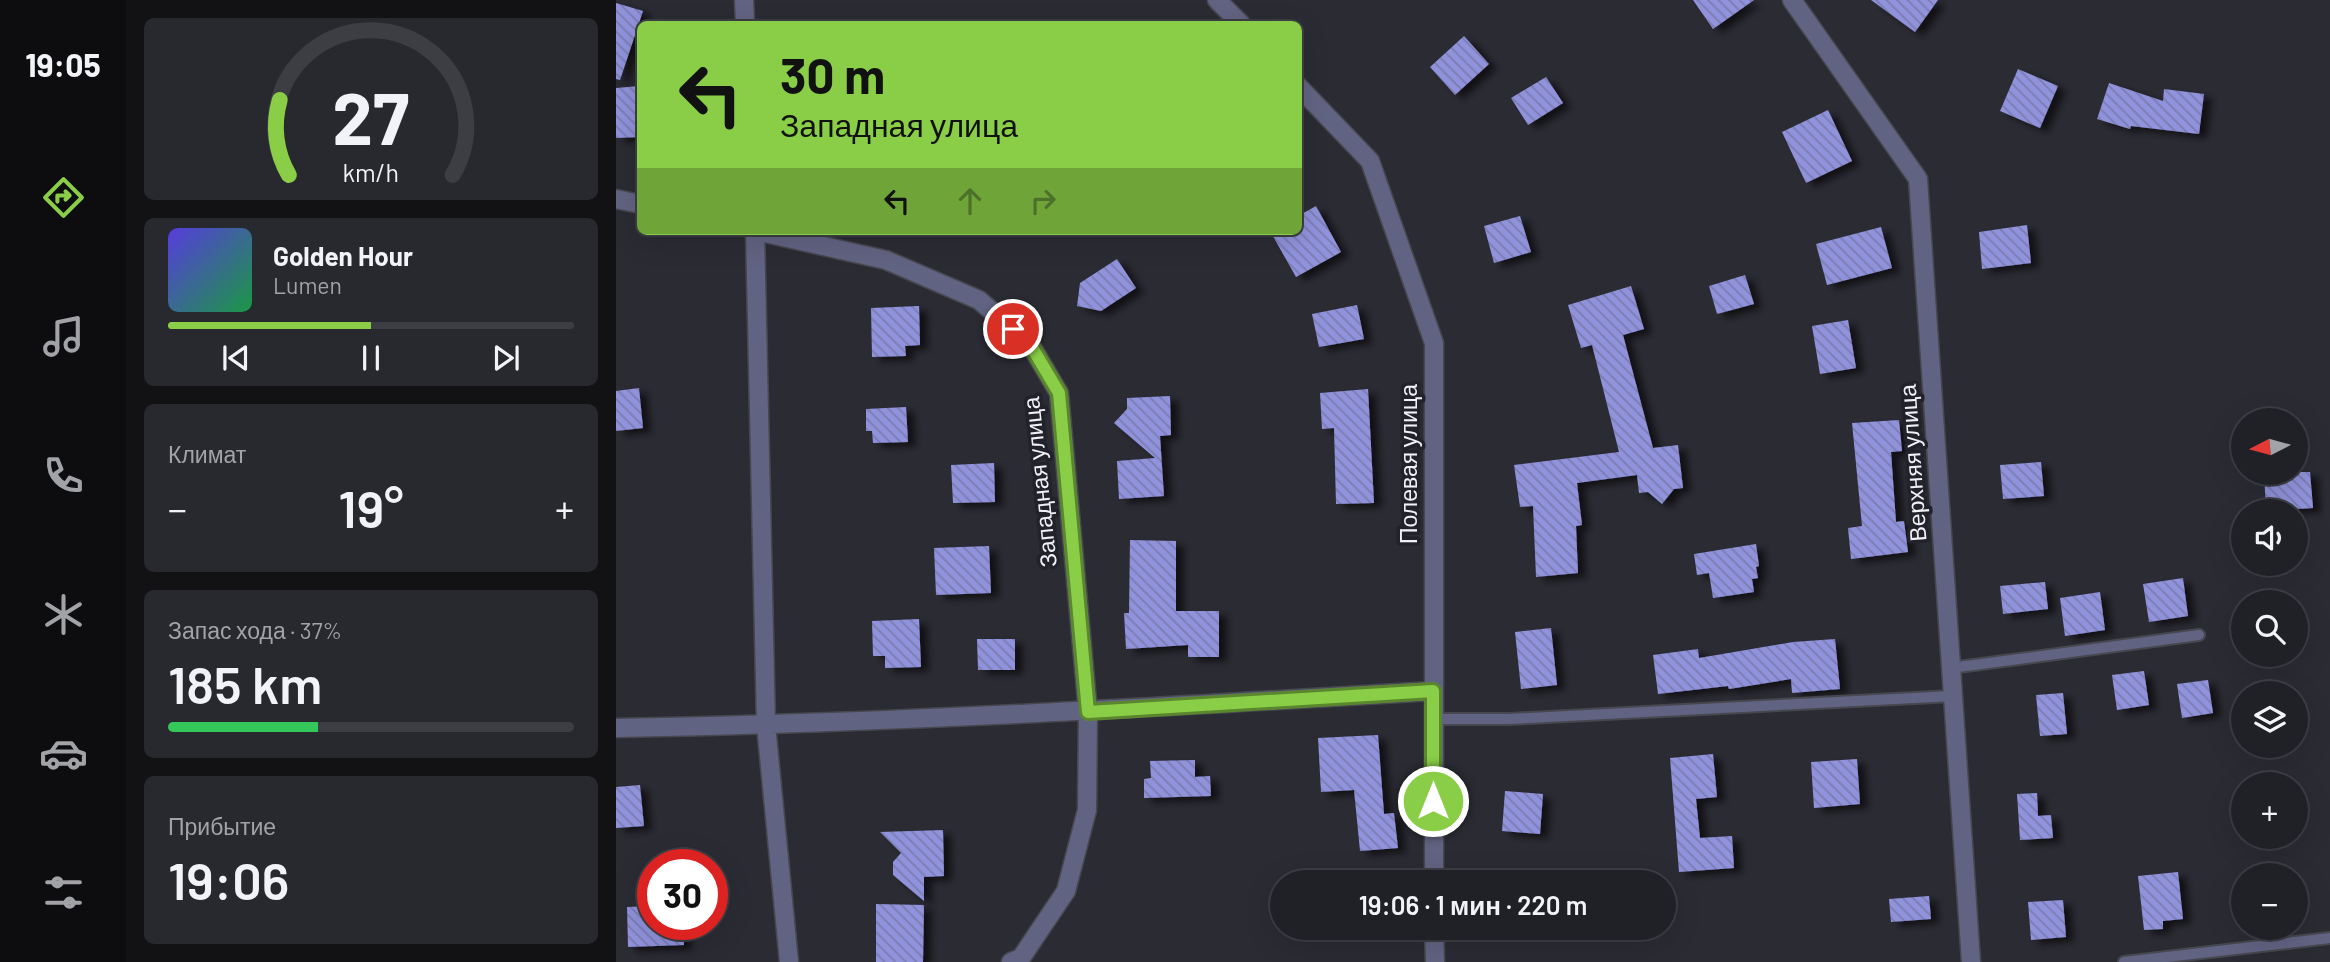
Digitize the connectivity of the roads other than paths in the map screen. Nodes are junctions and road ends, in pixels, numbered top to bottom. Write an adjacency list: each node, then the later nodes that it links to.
1 (744, 0): 4 (street)
2 (1217, 0): 5 (street)
3 (1791, 0): 12 (street, Верхняя улица)
4 (745, 21)
5 (1238, 21)
6 (1302, 90): 13 (street, Полевая улица)
7 (616, 199): 8 (street)
8 (637, 203)
9 (755, 235): 17 (street, Западная улица)
10 (773, 235): 15 (street, Западная улица)
11 (2199, 635): 12 (lane)
12 (1951, 668): 14 (street, Верхняя улица)
13 (1433, 691): 15 (street); 16 (street, Полевая улица)
14 (1953, 696): 16 (lane); 25 (street, Верхняя улица)
15 (1088, 712): 17 (street); 23 (street, Западная улица)
16 (1433, 719): 19 (street, Полевая улица)
17 (766, 725): 18 (street); 22 (street, Западная улица)
18 (616, 728)
19 (1434, 870)
20 (2330, 937): 26 (lane)
21 (1434, 940): 24 (street)
22 (789, 962)
23 (1011, 962)
24 (1435, 962)
25 (1971, 962)
26 (2124, 962)

